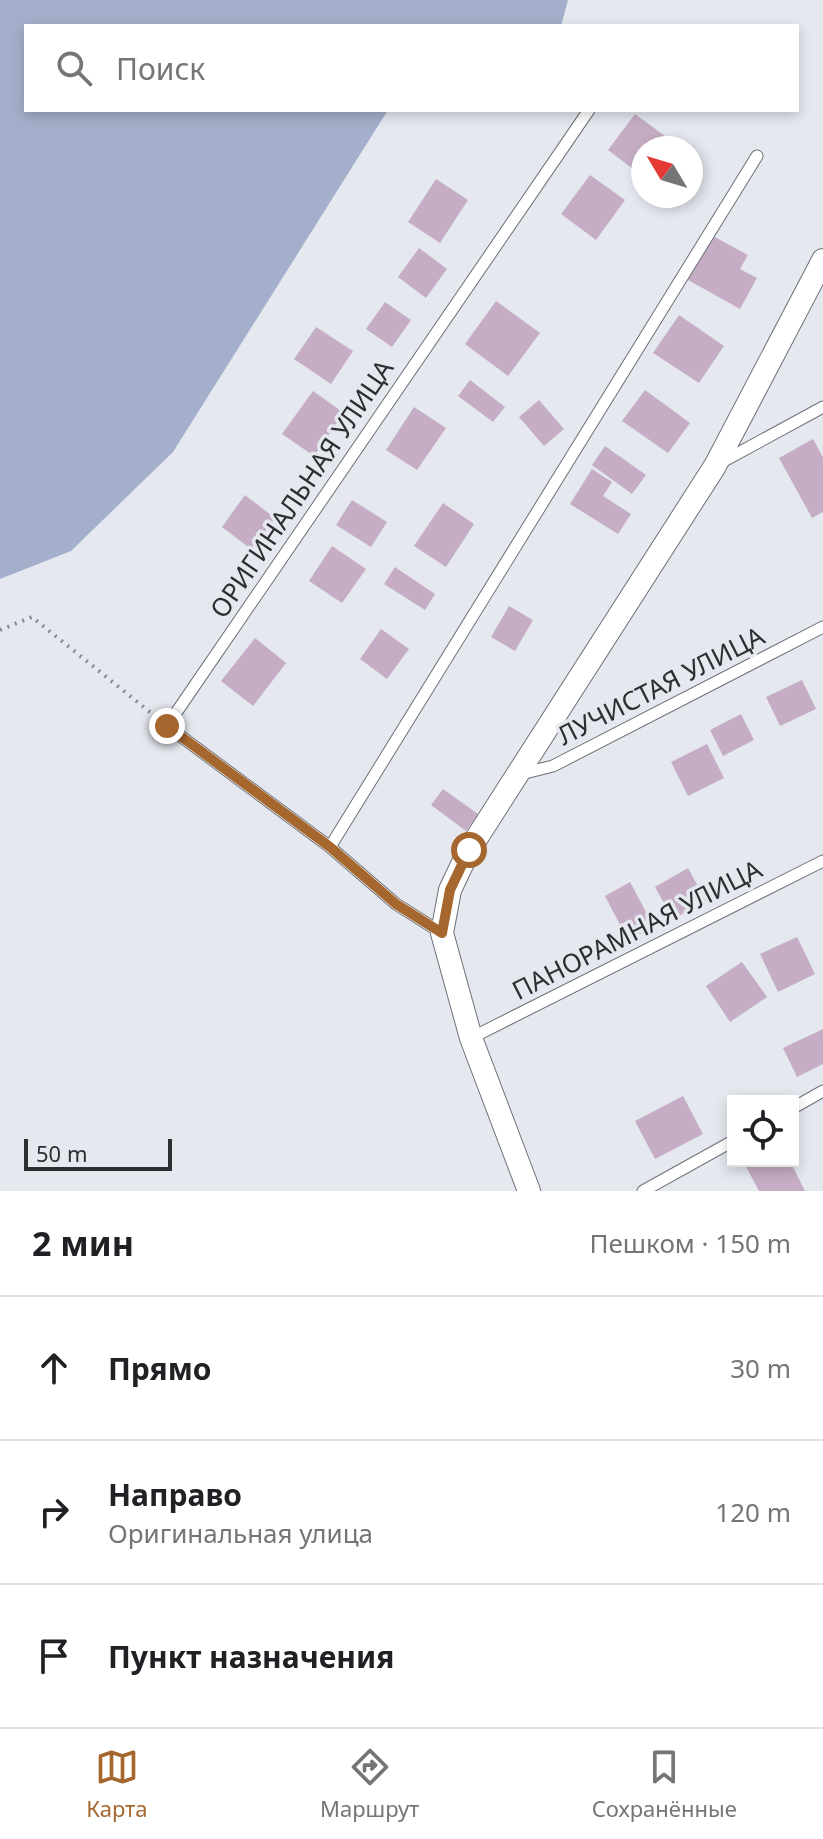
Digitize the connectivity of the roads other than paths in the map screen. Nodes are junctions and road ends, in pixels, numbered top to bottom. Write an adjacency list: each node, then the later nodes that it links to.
1 (588, 112): 8 (lane, ОРИГИНАЛЬНАЯ УЛИЦА)
2 (757, 156): 8 (lane)
3 (823, 260): 5 (street)
4 (823, 407): 5 (lane)
5 (715, 466): 7 (street)
6 (823, 627): 7 (lane, ЛУЧИСТАЯ УЛИЦА)
7 (516, 775): 10 (street)
8 (330, 847): 10 (lane)
9 (823, 861): 11 (lane, ПАНОРАМНАЯ УЛИЦА)
10 (442, 933): 11 (street)
11 (471, 1038): 15 (street)
12 (823, 1091): 13 (lane)
13 (799, 1105)
14 (727, 1144): 16 (lane)
15 (529, 1191)
16 (643, 1191)

